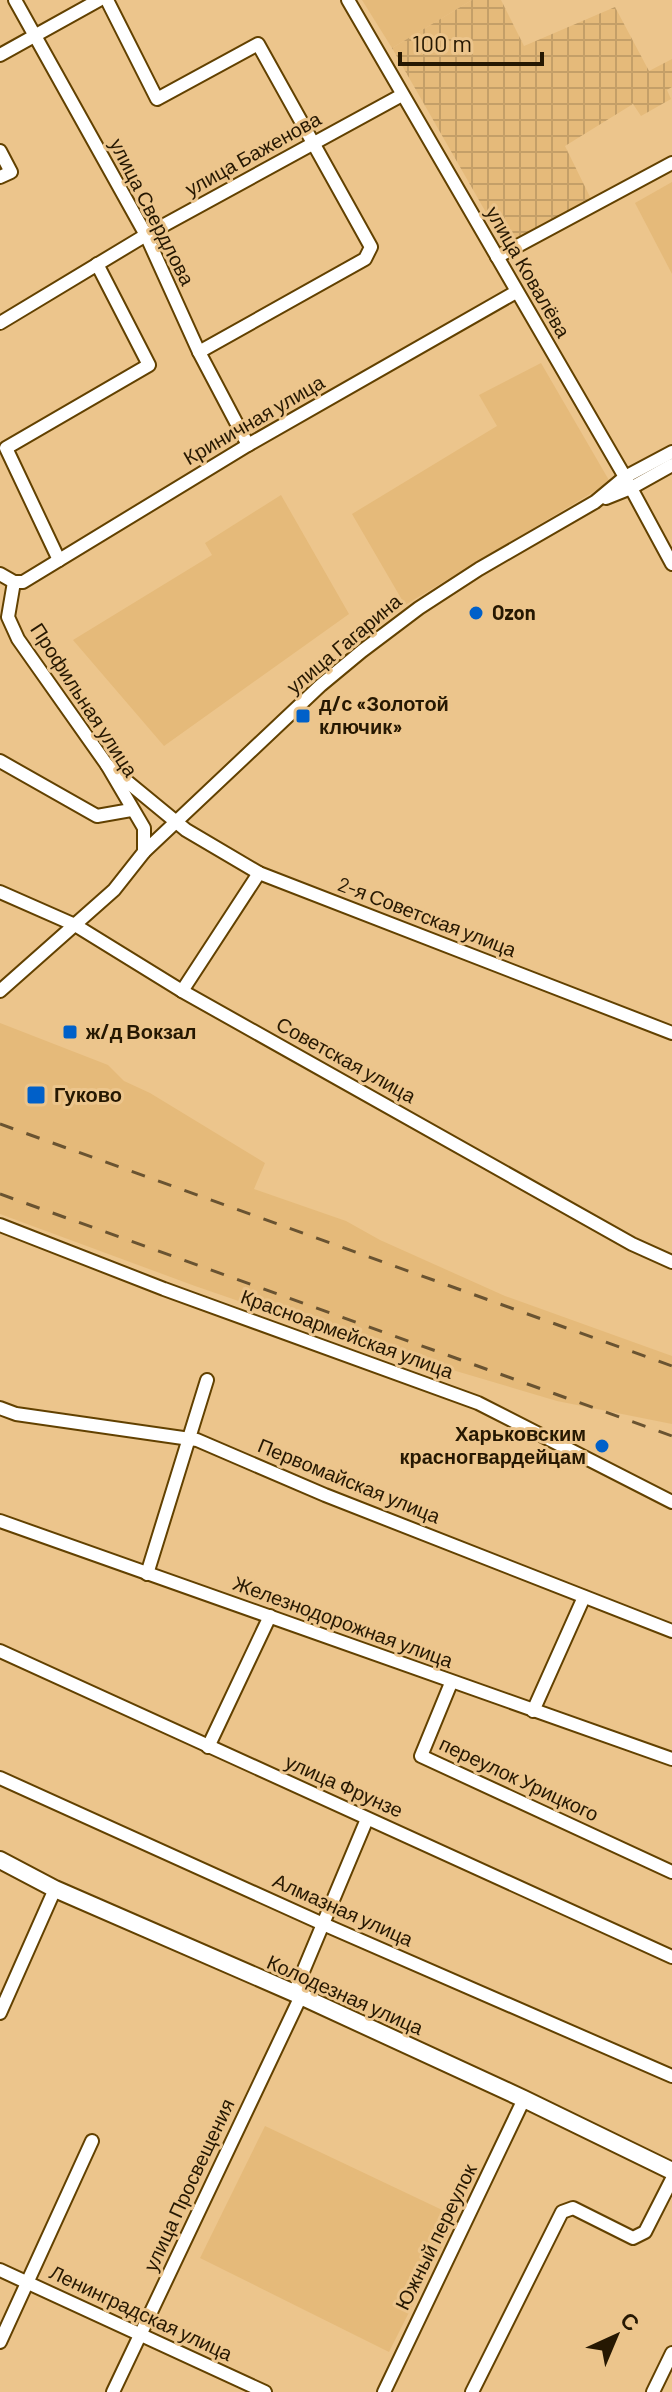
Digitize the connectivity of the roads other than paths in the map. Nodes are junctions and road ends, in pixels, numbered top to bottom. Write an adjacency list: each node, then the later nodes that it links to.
1 (15, 0): 5 (street, улица Свердлова)
2 (99, 0): 5 (street)
3 (107, 0): 8 (street)
4 (348, 0): 7 (street, улица Ковалёва)
5 (36, 37): 6 (street); 12 (street, улица Свердлова)
6 (0, 55)
7 (402, 95): 8 (street, улица Баженова); 13 (street, улица Ковалёва)
8 (314, 144): 12 (street, улица Баженова); 17 (street)
9 (0, 151): 11 (street)
10 (672, 163): 13 (street)
11 (0, 177)
12 (146, 235): 14 (street, улица Баженова); 17 (street, улица Свердлова)
13 (497, 257): 15 (street, улица Ковалёва)
14 (97, 264): 16 (street, улица Баженова); 22 (street)
15 (516, 292): 18 (street, Криничная улица); 21 (street, улица Ковалёва)
16 (0, 323)
17 (199, 352): 18 (street, улица Свердлова)
18 (248, 445): 22 (street, Криничная улица)
19 (672, 452): 21 (street, улица Гагарина)
20 (672, 465): 21 (street, улица Гагарина)
21 (628, 483): 23 (street, улица Ковалёва); 30 (street, улица Гагарина)
22 (59, 560): 25 (street, Криничная улица)
23 (672, 564)
24 (0, 574): 25 (street)
25 (14, 582): 26 (street); 28 (street, Профильная улица)
26 (0, 610)
27 (0, 761): 29 (street)
28 (107, 765): 29 (street, Профильная улица); 30 (street, 2-я Советская улица)
29 (131, 810): 31 (street, Профильная улица)
30 (177, 822): 31 (street, улица Гагарина); 32 (street, 2-я Советская улица)
31 (144, 852): 34 (street, улица Гагарина)
32 (259, 873): 36 (street); 37 (street, 2-я Советская улица)
33 (0, 892): 34 (street, Советская улица)
34 (75, 925): 35 (street, улица Гагарина); 36 (street, Советская улица)
35 (0, 991)
36 (182, 991): 39 (street, Советская улица)
37 (672, 1033)
38 (0, 1225): 43 (street, Красноармейская улица)
39 (672, 1262)
40 (207, 1380): 42 (street)
41 (0, 1408): 42 (street, Первомайская улица)
42 (188, 1439): 45 (street); 46 (street, Первомайская улица)
43 (672, 1502)
44 (0, 1521): 45 (street, Железнодорожная улица)
45 (147, 1574): 47 (street, Железнодорожная улица)
46 (584, 1597): 48 (street, Первомайская улица); 51 (street)
47 (270, 1616): 50 (street, Железнодорожная улица); 52 (street)
48 (672, 1631)
49 (0, 1651): 52 (street, улица Фрунзе)
50 (451, 1683): 51 (street, Железнодорожная улица); 57 (street, переулок Урицкого)
51 (533, 1711): 53 (street, Железнодорожная улица)
52 (208, 1747): 55 (street, улица Фрунзе)
53 (672, 1759)
54 (0, 1778): 59 (street, Алмазная улица)
55 (367, 1819): 59 (street, улица Просвещения); 60 (street, улица Фрунзе)
56 (0, 1860): 58 (main road, Колодезная улица)
57 (672, 1872)
58 (55, 1889): 61 (main road, Колодезная улица); 62 (street)
59 (323, 1924): 61 (street, улица Просвещения); 63 (street, Алмазная улица)
60 (672, 1957)
61 (298, 1994): 64 (main road, Колодезная улица); 70 (street, улица Просвещения)
62 (0, 2013)
63 (672, 2076)
64 (524, 2099): 66 (main road, Колодезная улица); 75 (street, Южный переулок)
65 (92, 2141): 69 (street)
66 (672, 2171)
67 (672, 2179): 76 (street)
68 (0, 2270): 69 (street, Ленинградская улица)
69 (27, 2282): 70 (street, Ленинградская улица); 71 (street)
70 (140, 2334): 73 (street, улица Просвещения); 74 (street, Ленинградская улица)
71 (0, 2342)
72 (672, 2353): 77 (street)
73 (113, 2392)
74 (265, 2392)
75 (384, 2392)
76 (472, 2392)
77 (653, 2392)

